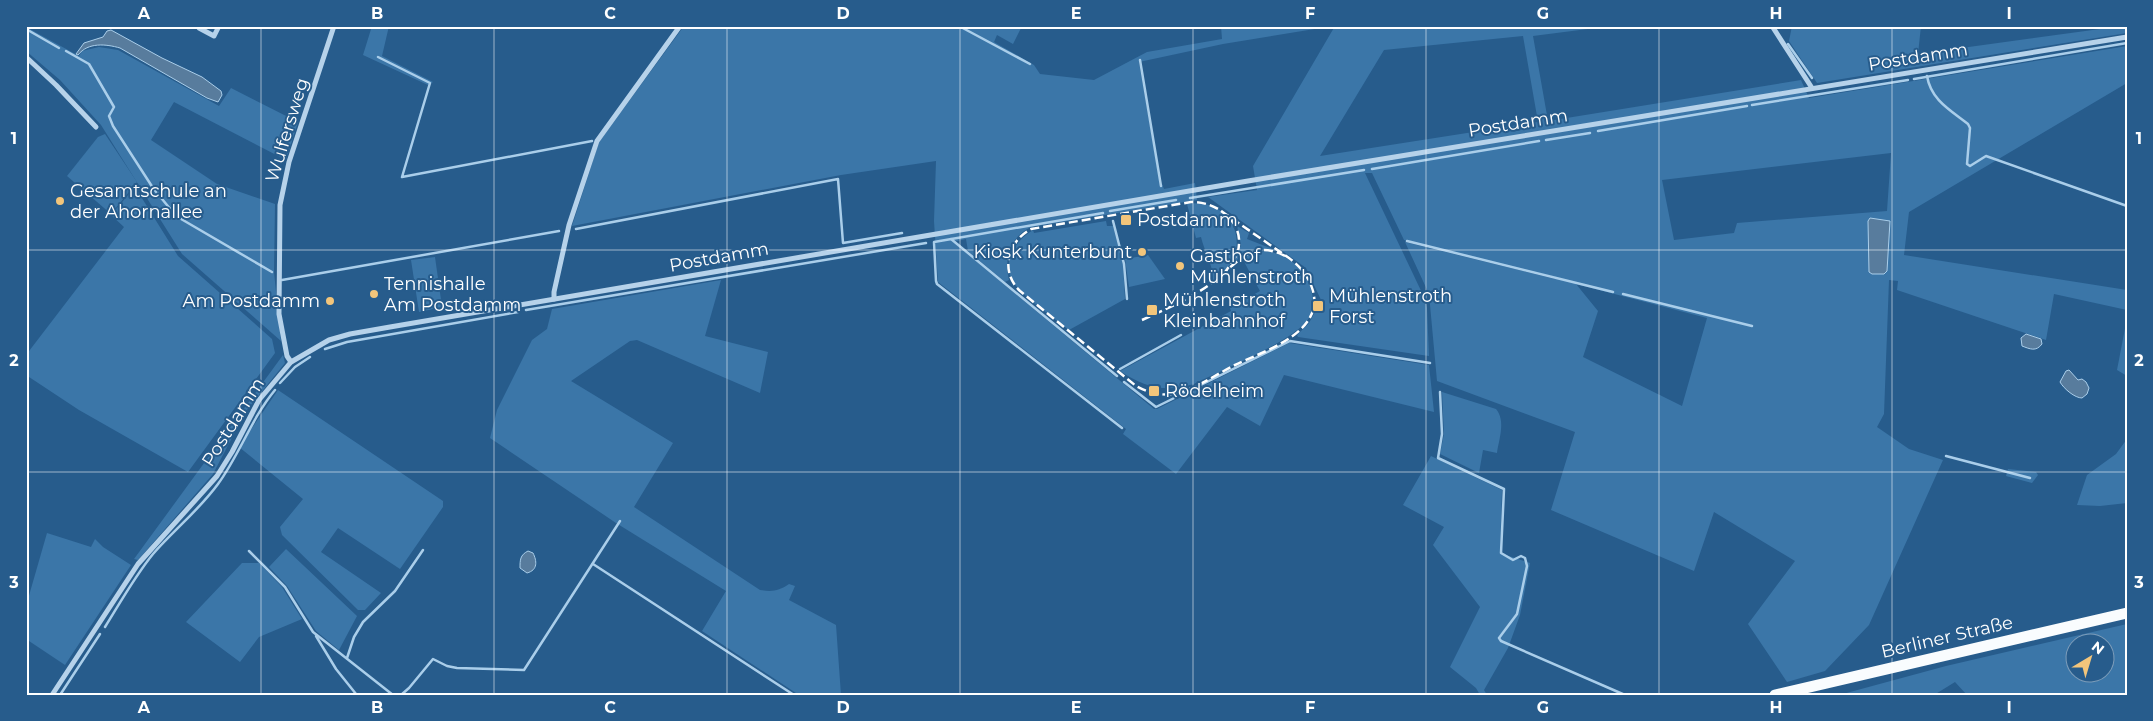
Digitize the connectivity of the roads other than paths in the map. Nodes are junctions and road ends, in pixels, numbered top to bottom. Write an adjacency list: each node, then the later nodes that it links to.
1 (201, 26): 2 (street)
2 (216, 26)
3 (334, 26): 11 (street, Wulfersweg)
4 (680, 26): 10 (street)
5 (1772, 26): 8 (street)
6 (2127, 37): 8 (street, Postdamm)
7 (26, 57): 9 (street)
8 (1812, 88): 10 (street, Postdamm)
9 (96, 127)
10 (554, 299): 11 (street, Postdamm)
11 (291, 362): 13 (street, Postdamm)
12 (2127, 614): 14 (main road, Berliner Straße)
13 (52, 695)
14 (1775, 695)

